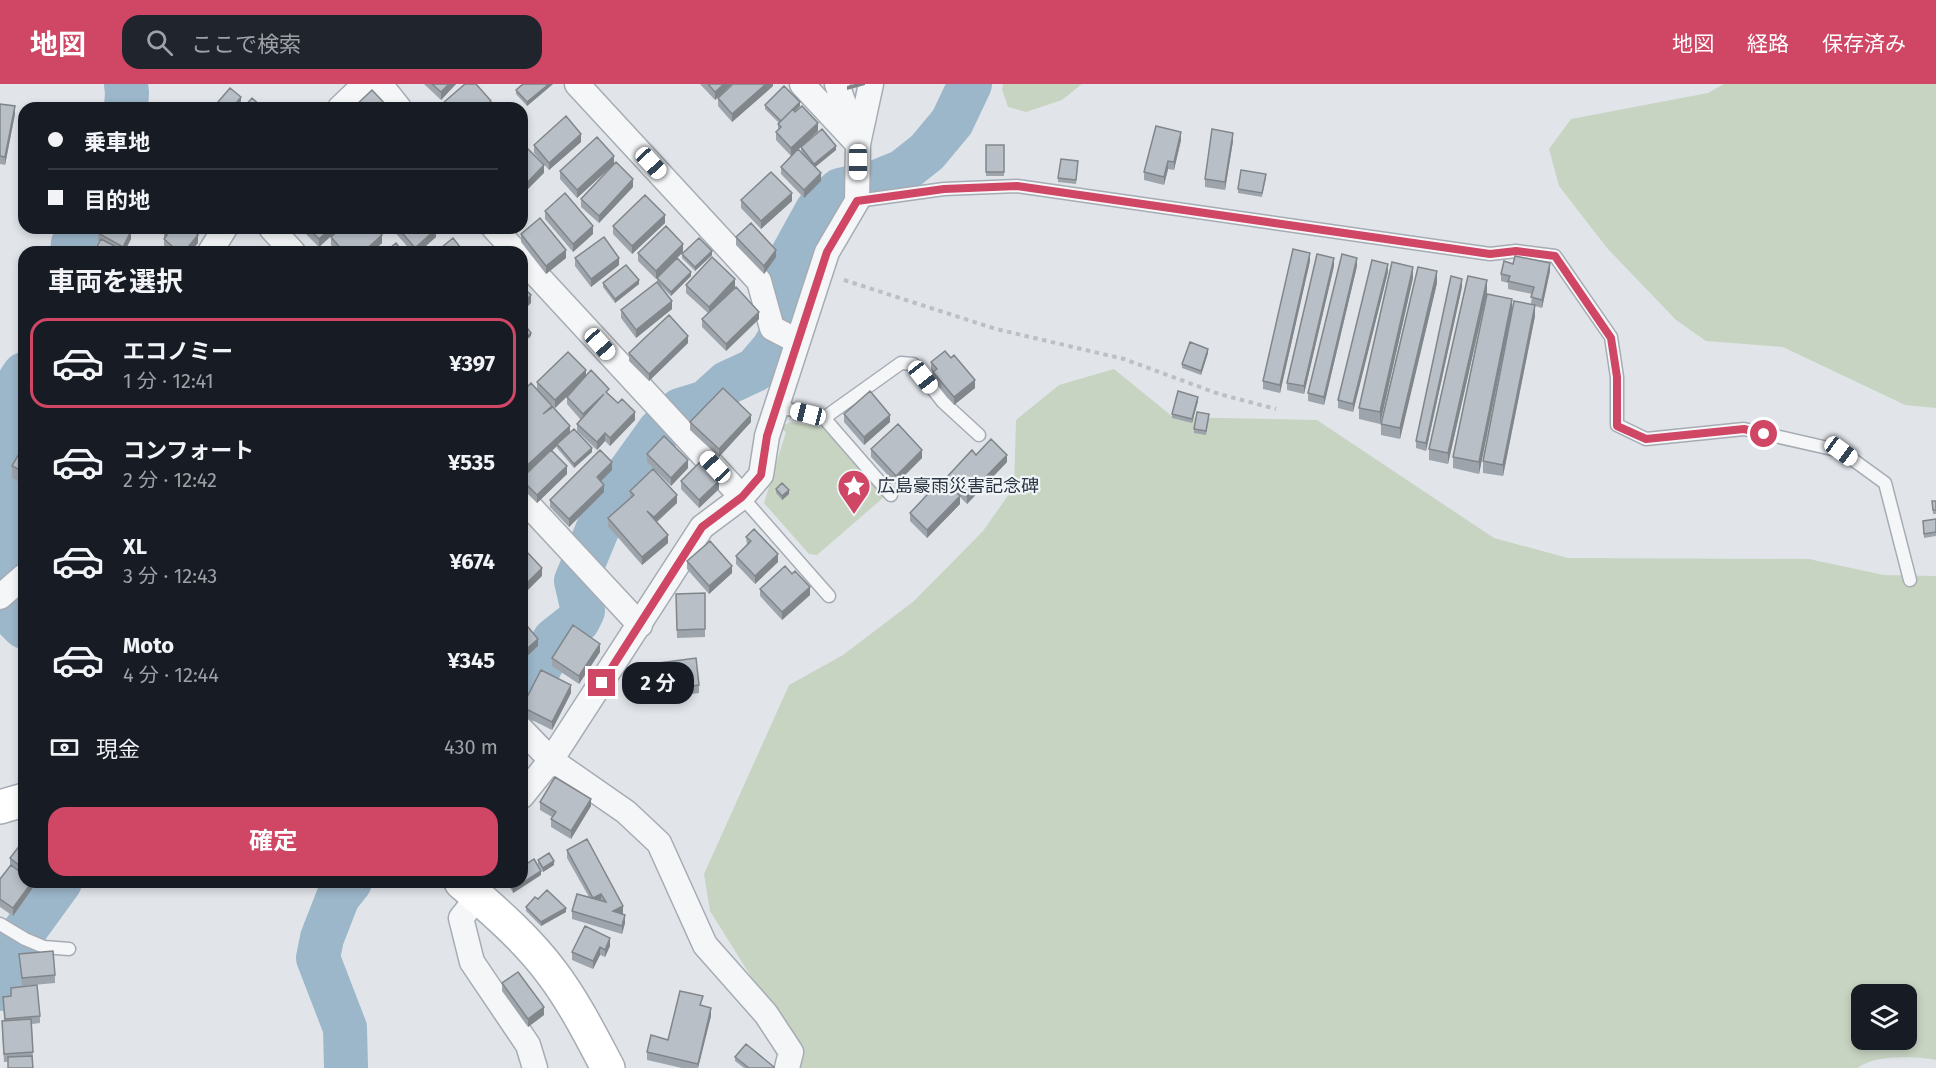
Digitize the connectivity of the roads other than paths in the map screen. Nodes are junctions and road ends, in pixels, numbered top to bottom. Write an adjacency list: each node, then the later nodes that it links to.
1 (365, 84): 7 (street)
2 (380, 84): 8 (street)
3 (577, 84): 16 (street)
4 (802, 84): 9 (street)
5 (837, 84): 9 (street)
6 (871, 84): 9 (street)
7 (346, 102)
8 (394, 102)
9 (858, 144): 10 (street)
10 (857, 191): 16 (street); 23 (lane)
11 (276, 234): 13 (street)
12 (500, 234): 14 (street)
13 (288, 246)
14 (510, 246)
15 (528, 266): 21 (street)
16 (787, 336): 17 (street)
17 (776, 406): 18 (lane); 21 (street)
18 (824, 418): 19 (lane); 20 (lane)
19 (979, 435)
20 (891, 495)
21 (742, 497): 24 (lane); 25 (street)
22 (528, 504): 25 (street)
23 (1910, 580)
24 (829, 596)
25 (640, 625): 27 (street)
26 (528, 736): 27 (street)
27 (551, 760): 28 (street); 34 (street)
28 (528, 789)
29 (470, 889): 32 (street); 33 (street)
30 (5, 927): 31 (lane)
31 (69, 949)
32 (536, 1068)
33 (608, 1068)
34 (787, 1068)

